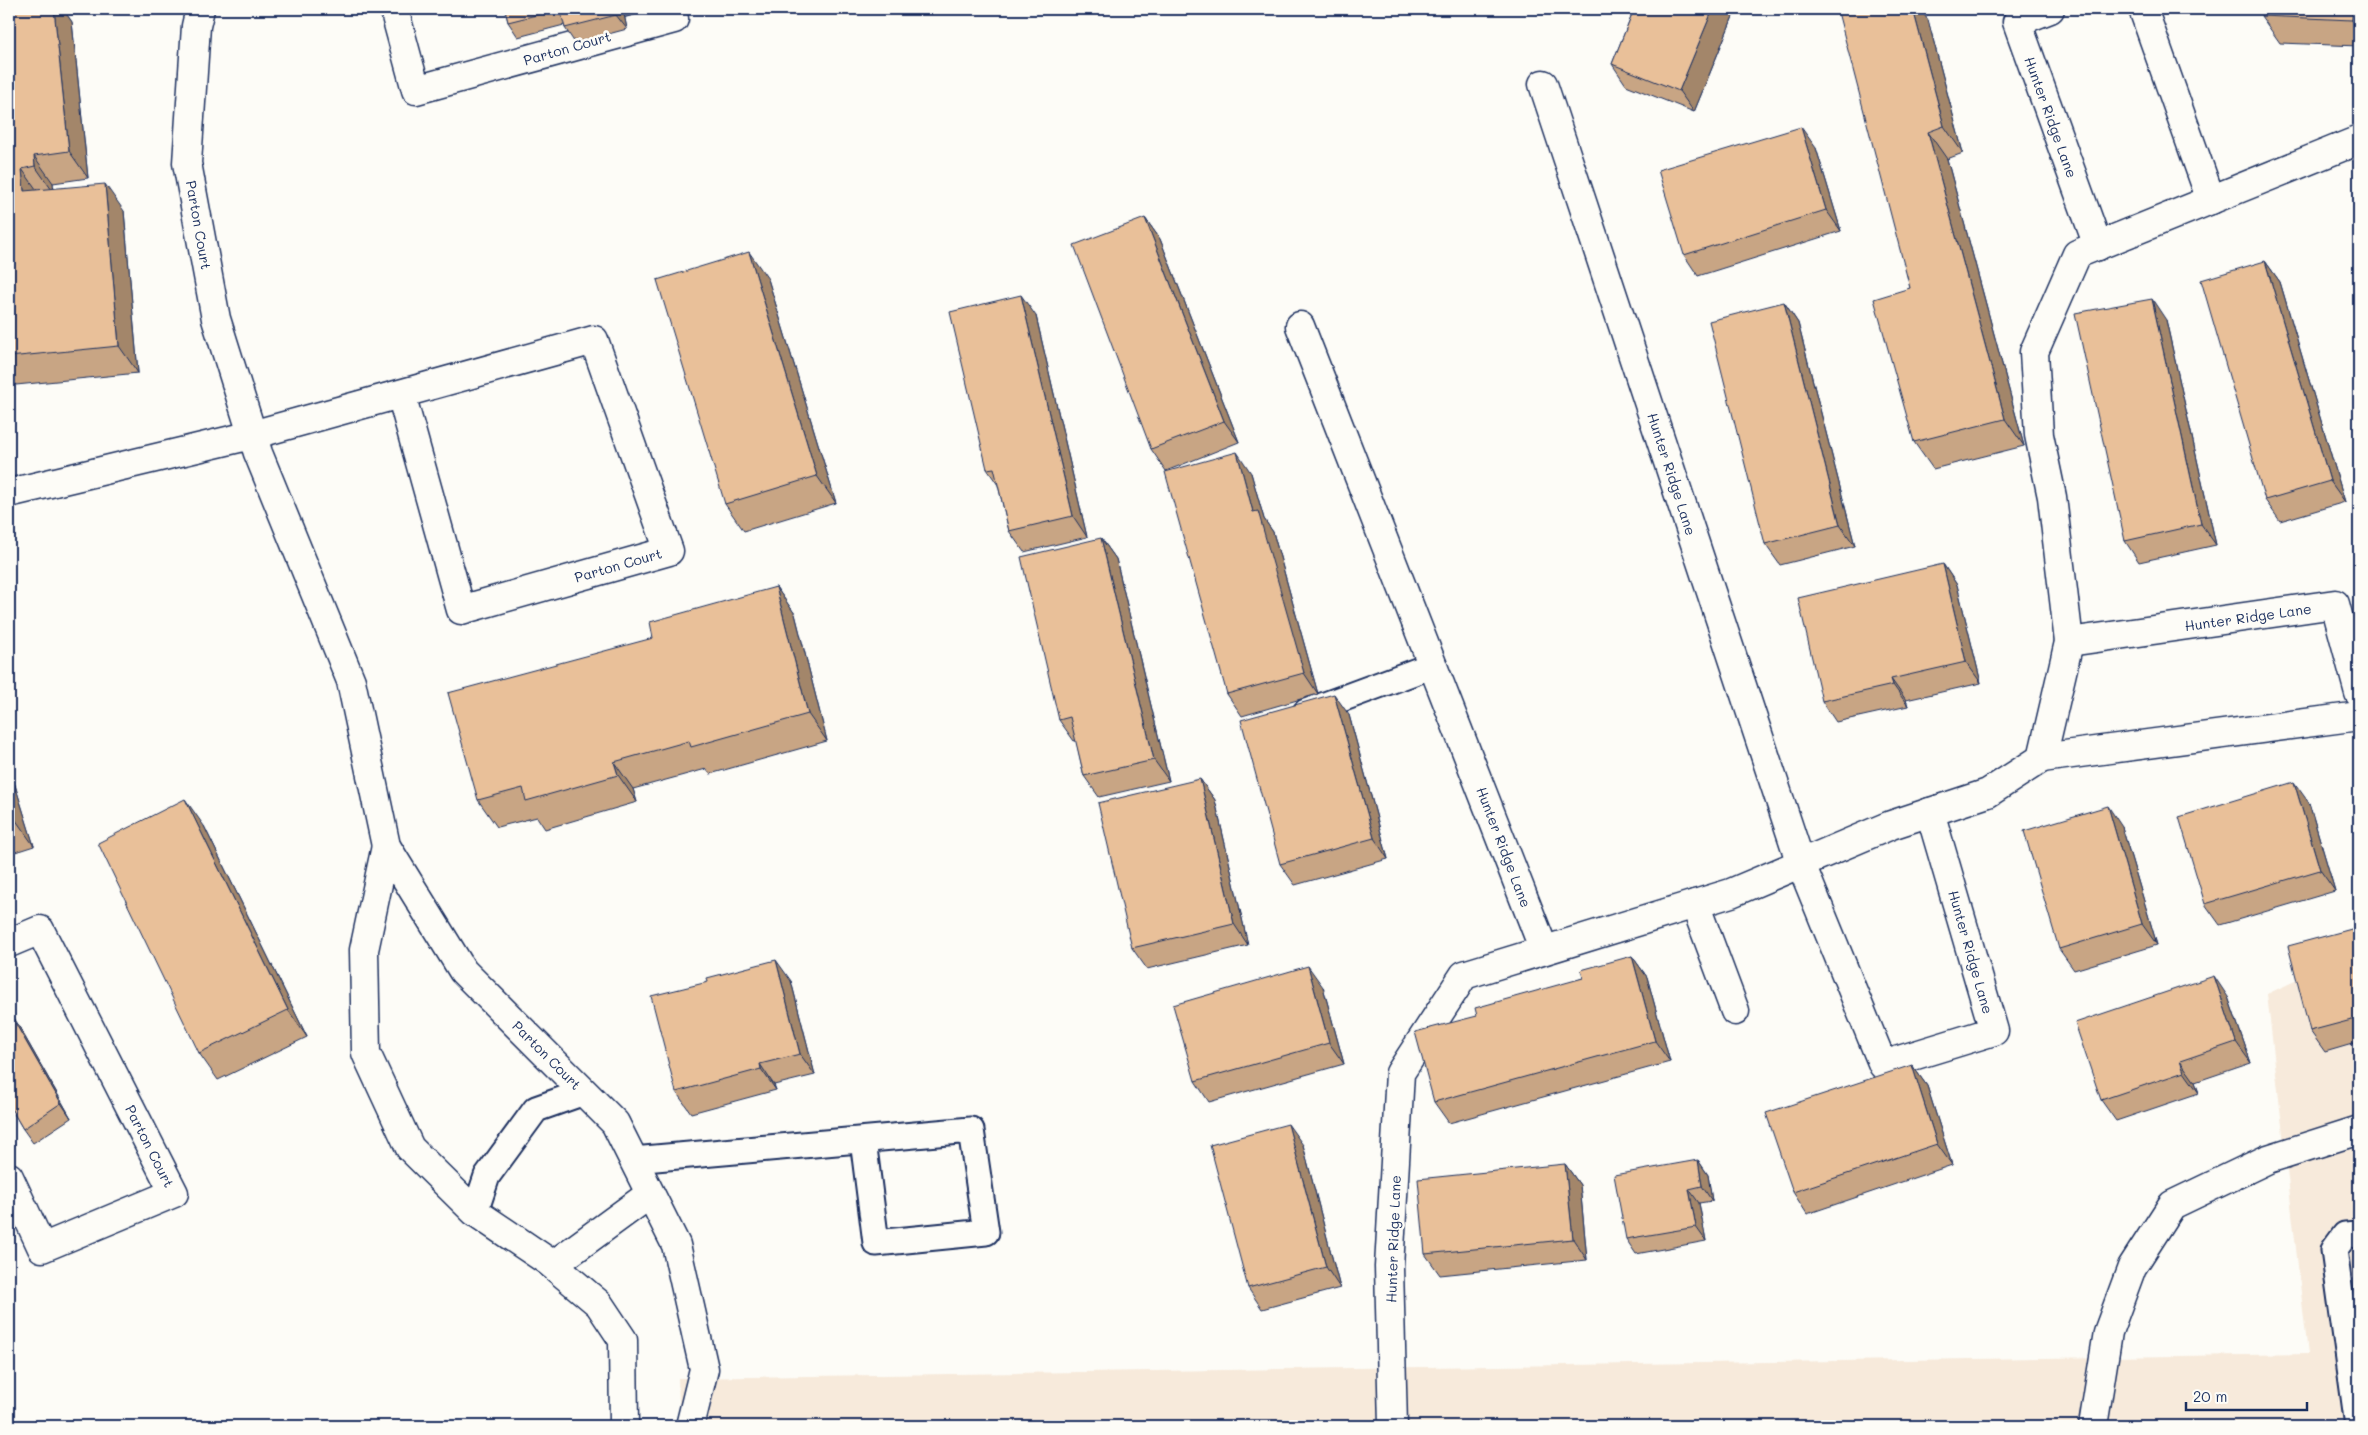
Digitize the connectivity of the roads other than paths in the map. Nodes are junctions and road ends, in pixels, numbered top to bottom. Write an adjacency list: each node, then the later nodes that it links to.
1 (200, 9): 12 (street, Parton Court)
2 (394, 9): 3 (street, Parton Court)
3 (671, 9)
4 (2050, 9): 9 (street, Hunter Ridge Lane)
5 (2143, 9): 8 (street)
6 (1543, 84): 22 (street, Hunter Ridge Lane)
7 (2359, 140): 8 (street)
8 (2211, 200): 9 (street)
9 (2098, 246): 14 (street)
10 (1300, 326): 15 (street, Hunter Ridge Lane)
11 (401, 394): 11 (street, Parton Court); 12 (street, Parton Court)
12 (252, 436): 13 (street, Parton Court); 21 (street, Parton Court)
13 (9, 492)
14 (2069, 642): 16 (street, Hunter Ridge Lane); 19 (street)
15 (1433, 665): 18 (lane); 25 (street, Hunter Ridge Lane)
16 (2359, 693)
17 (2359, 716): 19 (street, Hunter Ridge Lane)
18 (1283, 720)
19 (2042, 758): 20 (street, Hunter Ridge Lane)
20 (1930, 812): 22 (street, Hunter Ridge Lane); 22 (street, Hunter Ridge Lane)
21 (386, 846): 27 (street, Parton Court); 33 (street, Parton Court)
22 (1801, 864): 23 (street, Hunter Ridge Lane)
23 (1695, 904): 25 (street, Hunter Ridge Lane); 26 (street)
24 (9, 943): 31 (street, Parton Court)
25 (1544, 950): 38 (street, Hunter Ridge Lane)
26 (1735, 1011)
27 (584, 1092): 30 (street, Parton Court); 33 (lane)
28 (2359, 1130): 39 (street)
29 (863, 1140): 29 (lane); 30 (lane)
30 (634, 1160): 32 (street, Parton Court)
31 (9, 1177)
32 (650, 1194): 35 (street); 37 (street, Parton Court)
33 (475, 1212): 35 (street, Parton Court)
34 (2359, 1234): 40 (lane)
35 (554, 1265): 36 (street, Parton Court)
36 (624, 1426)
37 (690, 1426)
38 (1393, 1426)
39 (2093, 1426)
40 (2358, 1426)

